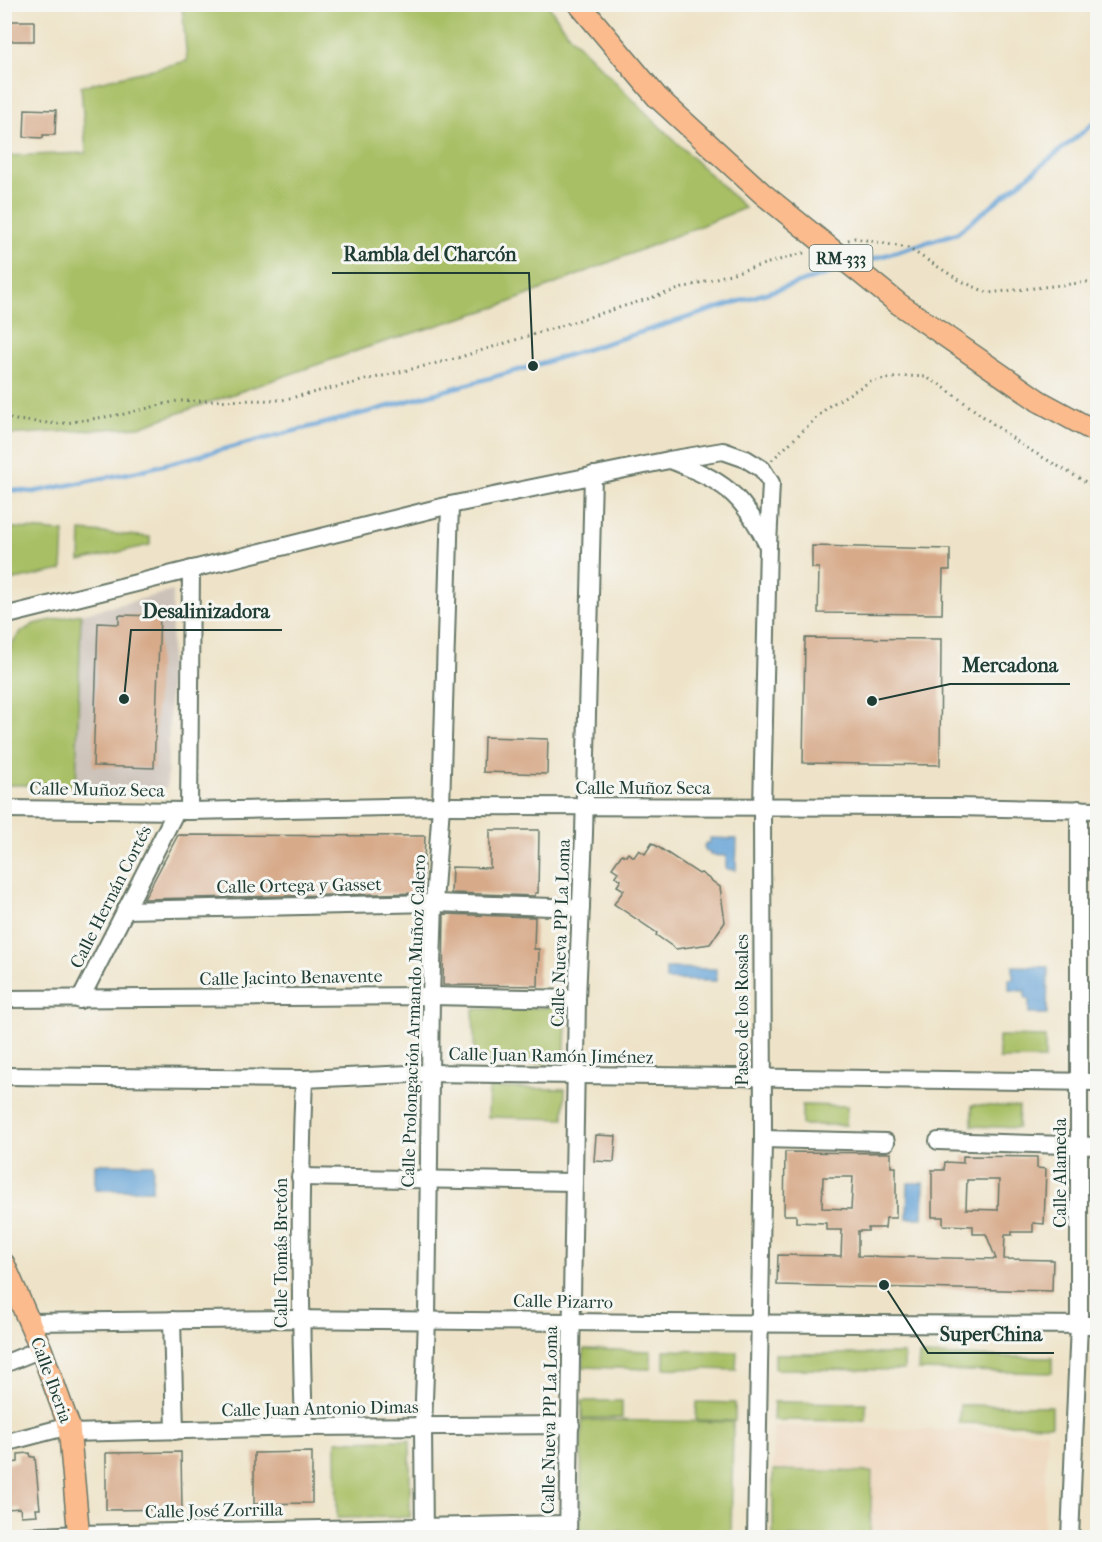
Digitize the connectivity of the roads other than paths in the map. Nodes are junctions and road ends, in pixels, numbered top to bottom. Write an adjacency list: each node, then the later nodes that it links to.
1 (579, 4): 2 (main road, RM-333, bridge)
2 (1098, 433)
3 (669, 460): 4 (street); 6 (street); 6 (street, Paseo de los Rosales)
4 (594, 475): 5 (street); 10 (street, Calle Nueva PP La Loma)
5 (450, 505): 7 (street); 9 (street, Calle Prolongación Armando Muñoz Calero)
6 (768, 545): 12 (street, Paseo de los Rosales)
7 (192, 569): 8 (street); 15 (street, Calle Muñoz Seca)
8 (4, 616)
9 (441, 806): 10 (street, Calle Muñoz Seca); 15 (street, Calle Muñoz Seca); 16 (street, Calle Prolongación Armando Muñoz Calero)
10 (585, 807): 12 (street, Calle Muñoz Seca); 17 (street, Calle Nueva PP La Loma)
11 (4, 808): 15 (street, Calle Muñoz Seca)
12 (762, 808): 13 (street, Calle Muñoz Seca); 26 (street, Paseo de los Rosales)
13 (1079, 809): 14 (street, Calle Muñoz Seca); 28 (street, Calle Alameda)
14 (1098, 810)
15 (182, 811): 18 (street, Calle Hernán Cortés)
16 (434, 903): 17 (street, Calle Ortega y Gasset); 18 (street, Calle Ortega y Gasset); 19 (street, Calle Prolongación Armando Muñoz Calero)
17 (581, 908): 21 (street, Calle Nueva PP La Loma)
18 (125, 910): 22 (street, Calle Hernán Cortés)
19 (431, 996): 21 (street, Calle Jacinto Benavente); 22 (street, Calle Jacinto Benavente); 23 (street, Calle Prolongación Armando Muñoz Calero)
20 (4, 999): 22 (street, Calle Jacinto Benavente)
21 (578, 999): 25 (street, Calle Nueva PP La Loma)
22 (80, 1000)
23 (430, 1073): 25 (street, Calle Juan Ramón Jiménez); 27 (street, Calle Juan Ramón Jiménez); 36 (street, Calle Prolongación Armando Muñoz Calero)
24 (4, 1076): 27 (street, Calle Juan Ramón Jiménez)
25 (576, 1077): 26 (street, Calle Juan Ramón Jiménez); 37 (street, Calle Nueva PP La Loma)
26 (762, 1078): 28 (street, Calle Juan Ramón Jiménez); 30 (street, Paseo de los Rosales)
27 (304, 1079): 35 (street, Calle Tomás Bretón)
28 (1078, 1081): 29 (street, Calle Juan Ramón Jiménez); 33 (street, Calle Alameda)
29 (1098, 1082)
30 (763, 1139): 31 (street); 44 (street, Paseo de los Rosales)
31 (886, 1142)
32 (938, 1142): 33 (street)
33 (1079, 1145): 34 (street); 45 (street, Calle Alameda)
34 (1098, 1146)
35 (300, 1177): 36 (street); 39 (street, Calle Tomás Bretón)
36 (429, 1179): 37 (street); 40 (street, Calle Prolongación Armando Muñoz Calero)
37 (574, 1182): 42 (street, Calle Nueva PP La Loma)
38 (4, 1264): 43 (main road, Calle Iberia)
39 (300, 1319): 40 (street, Calle Pizarro); 41 (street, Calle Pizarro); 50 (street, Calle Tomás Bretón)
40 (427, 1319): 42 (street, Calle Pizarro); 51 (street, Calle Prolongación Armando Muñoz Calero)
41 (172, 1320): 43 (street, Calle Pizarro); 53 (street)
42 (571, 1321): 44 (street, Calle Pizarro); 49 (street, Calle Nueva PP La Loma)
43 (29, 1322): 47 (main road, Calle Iberia)
44 (760, 1323): 45 (street, Calle Pizarro); 59 (street, Paseo de los Rosales)
45 (1079, 1324): 46 (street, Calle Pizarro); 60 (street, Calle Alameda)
46 (1098, 1325)
47 (41, 1349): 48 (street); 52 (main road, Calle Iberia)
48 (4, 1364)
49 (571, 1425): 51 (street, Calle Juan Antonio Dimas); 55 (street, Calle Nueva PP La Loma)
50 (304, 1427): 51 (street, Calle Juan Antonio Dimas); 53 (street, Calle Juan Antonio Dimas)
51 (423, 1427): 56 (street, Calle Prolongación Armando Muñoz Calero)
52 (69, 1430): 53 (street, Calle Juan Antonio Dimas); 54 (street, Calle Juan Antonio Dimas); 57 (main road, Calle Iberia)
53 (175, 1431)
54 (4, 1443)
55 (568, 1531): 56 (street, Calle José Zorrilla)
56 (424, 1532): 57 (street, Calle José Zorrilla)
57 (79, 1536): 58 (street, Calle José Zorrilla)
58 (5, 1538)
59 (756, 1538)
60 (1070, 1538)

